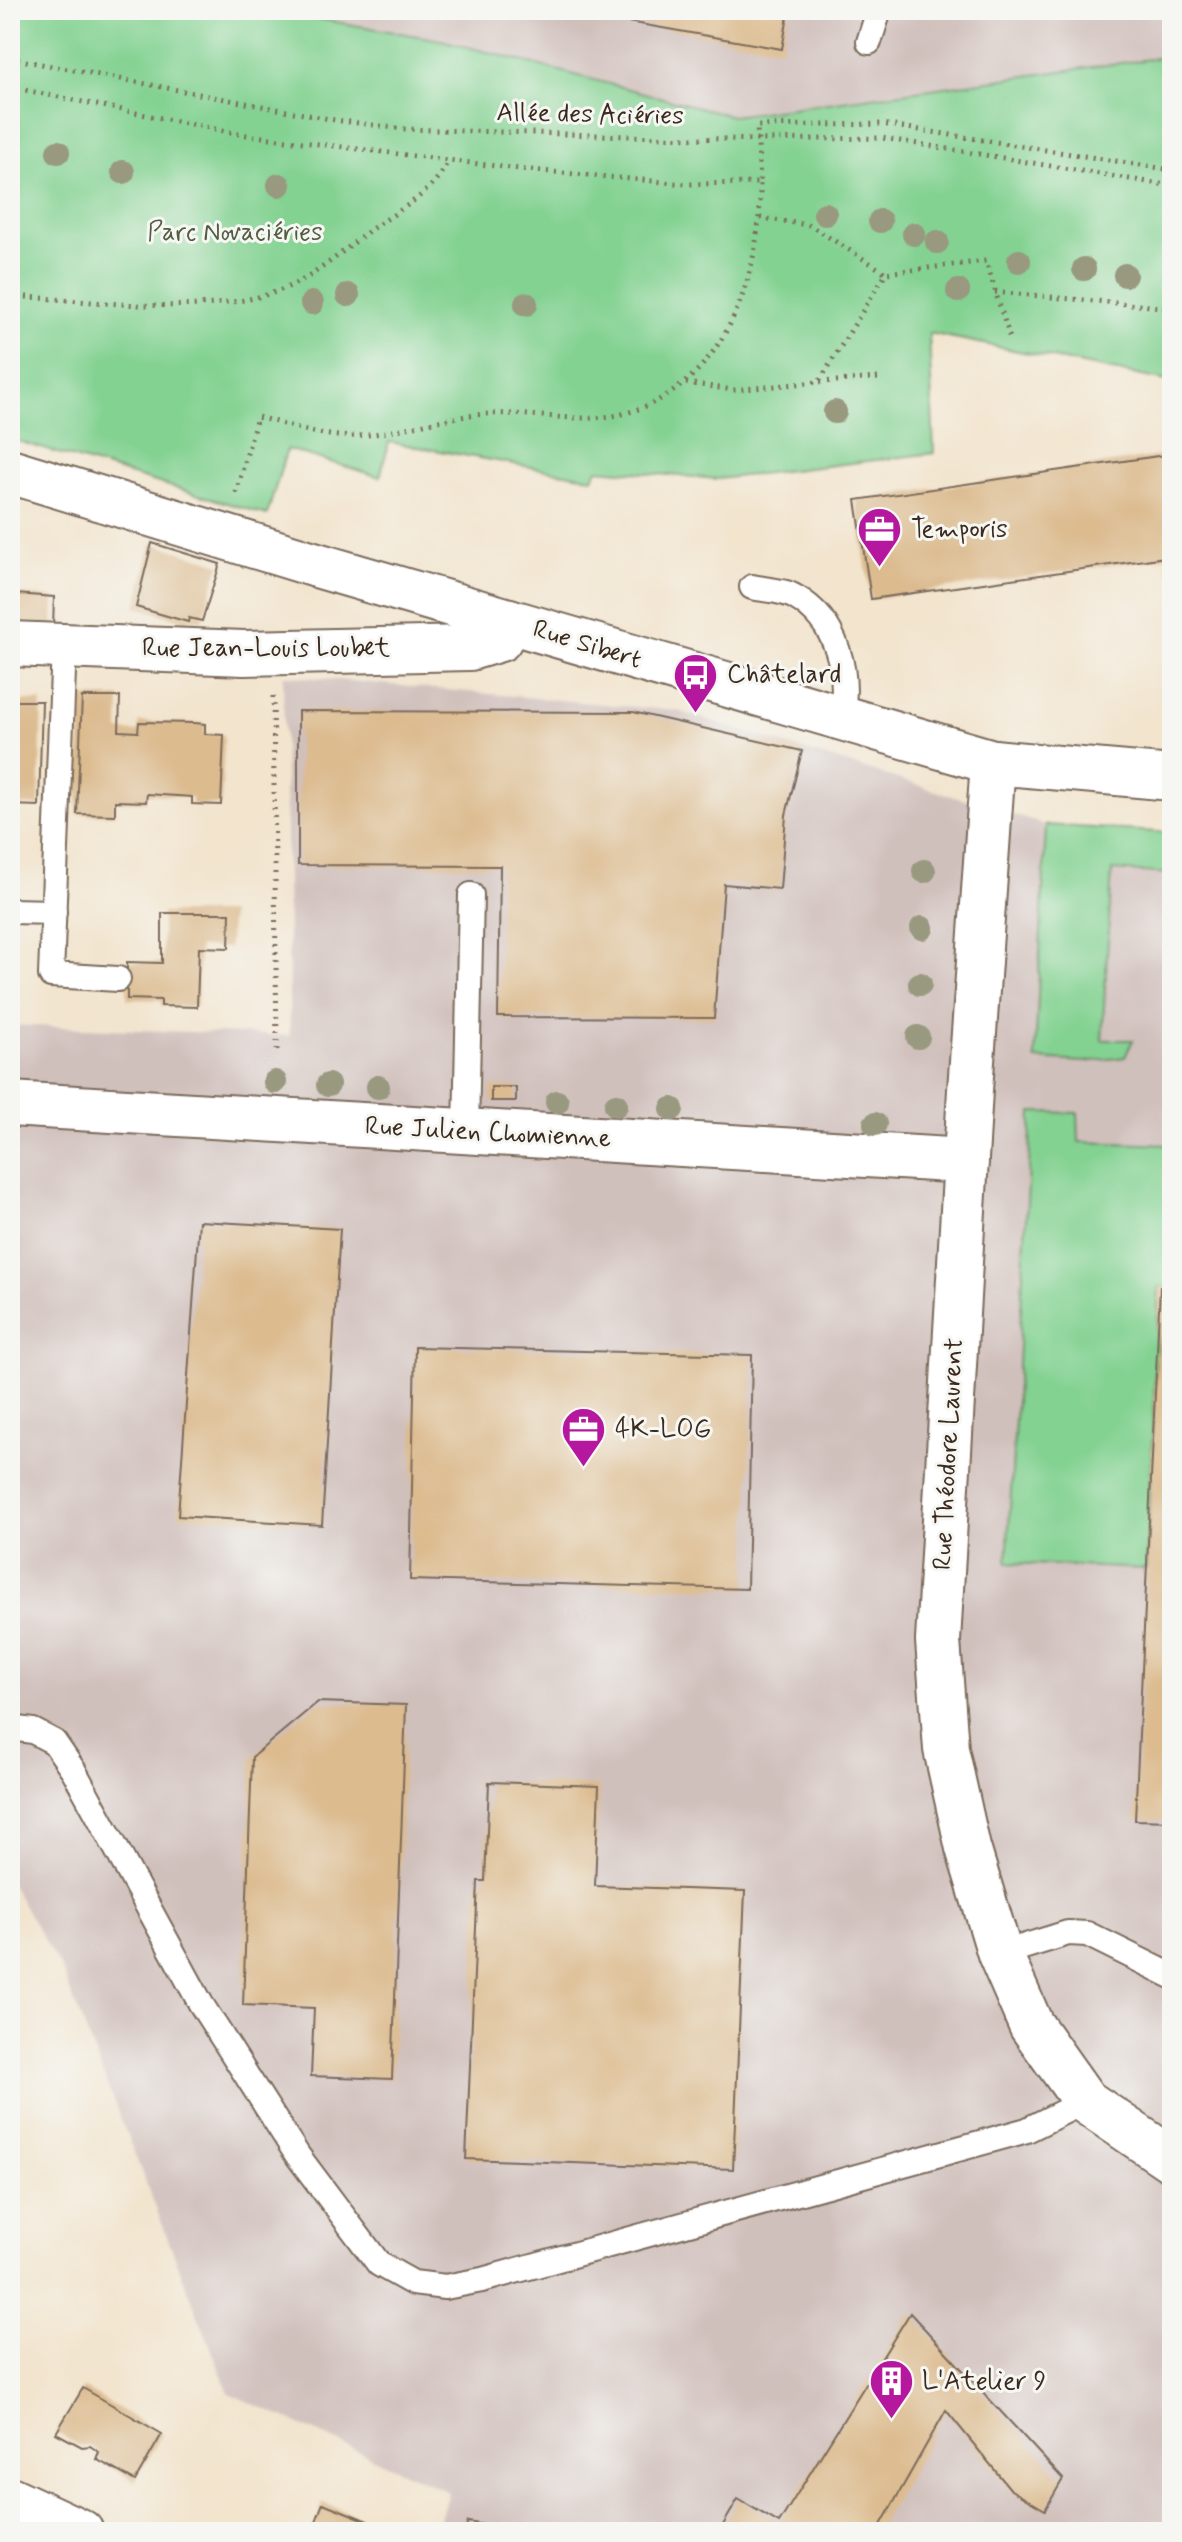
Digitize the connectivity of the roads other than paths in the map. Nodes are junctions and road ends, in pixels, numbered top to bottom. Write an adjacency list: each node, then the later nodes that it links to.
1 (879, 10): 2 (lane)
2 (869, 42)
3 (10, 471): 5 (street, Rue Sibert)
4 (752, 587): 8 (lane)
5 (509, 621): 7 (street, Rue Jean-Louis Loubet); 8 (street, Rue Sibert)
6 (10, 644): 7 (street, Rue Jean-Louis Loubet)
7 (64, 646): 13 (lane)
8 (841, 719): 9 (street, Rue Sibert)
9 (993, 762): 10 (street, Rue Sibert); 17 (street, Rue Théodore Laurent)
10 (1172, 778)
11 (471, 895): 16 (lane)
12 (10, 911): 13 (lane)
13 (54, 912): 14 (lane)
14 (118, 979)
15 (10, 1104): 16 (street, Rue Julien Chomienne)
16 (466, 1131): 17 (street, Rue Julien Chomienne)
17 (966, 1161): 19 (street, Rue Théodore Laurent)
18 (10, 1728): 21 (lane)
19 (1000, 1954): 20 (lane); 21 (street, Rue Théodore Laurent)
20 (1172, 1976)
21 (1085, 2101): 22 (street)
22 (1172, 2160)
23 (10, 2499): 24 (street)
24 (81, 2532)

